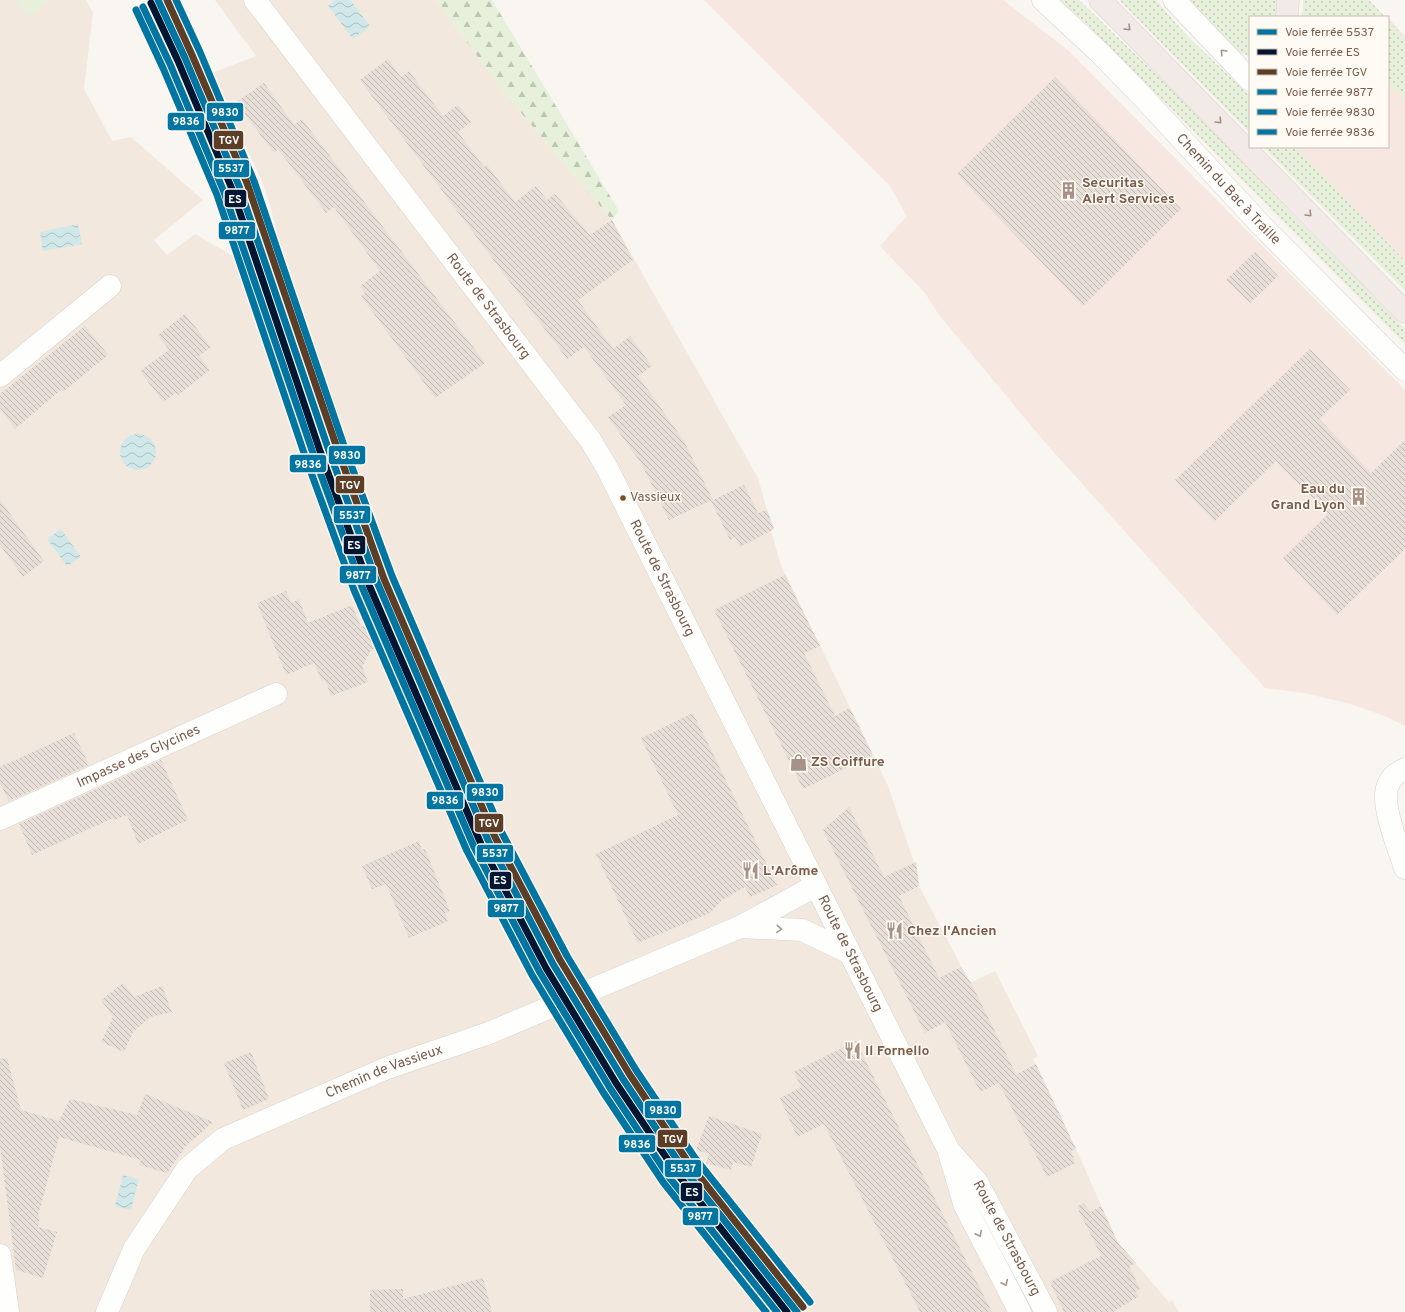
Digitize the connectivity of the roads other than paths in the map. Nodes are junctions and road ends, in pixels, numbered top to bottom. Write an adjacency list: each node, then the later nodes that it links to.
1 (254, 0): 18 (main road, Route de Strasbourg)
2 (1100, 0): 9 (highway, one-way to 9)
3 (1174, 0): 7 (main road, one-way to 3)
4 (1288, 0): 6 (highway)
5 (1043, 3): 10 (main road, Chemin du Bac à Traille)
6 (1287, 16)
7 (1249, 79)
8 (110, 286): 11 (main road)
9 (1405, 312)
10 (1405, 370)
11 (0, 376)
12 (276, 694): 14 (main road, Impasse des Glycines)
13 (1405, 769): 15 (main road)
14 (0, 819)
15 (1391, 825): 16 (main road); 17 (main road)
16 (1405, 860)
17 (1405, 868)
18 (815, 886): 19 (main road, Chemin de Vassieux); 20 (main road, Route de Strasbourg)
19 (740, 927): 20 (main road, Chemin de Vassieux, one-way to 20); 24 (main road, Chemin de Vassieux)
20 (848, 952): 21 (main road, Route de Strasbourg)
21 (948, 1149): 25 (main road, Route de Strasbourg, one-way to 25); 26 (main road, Route de Strasbourg)
22 (0, 1254): 23 (main road)
23 (8, 1312)
24 (107, 1312)
25 (1020, 1312)
26 (1046, 1312)

